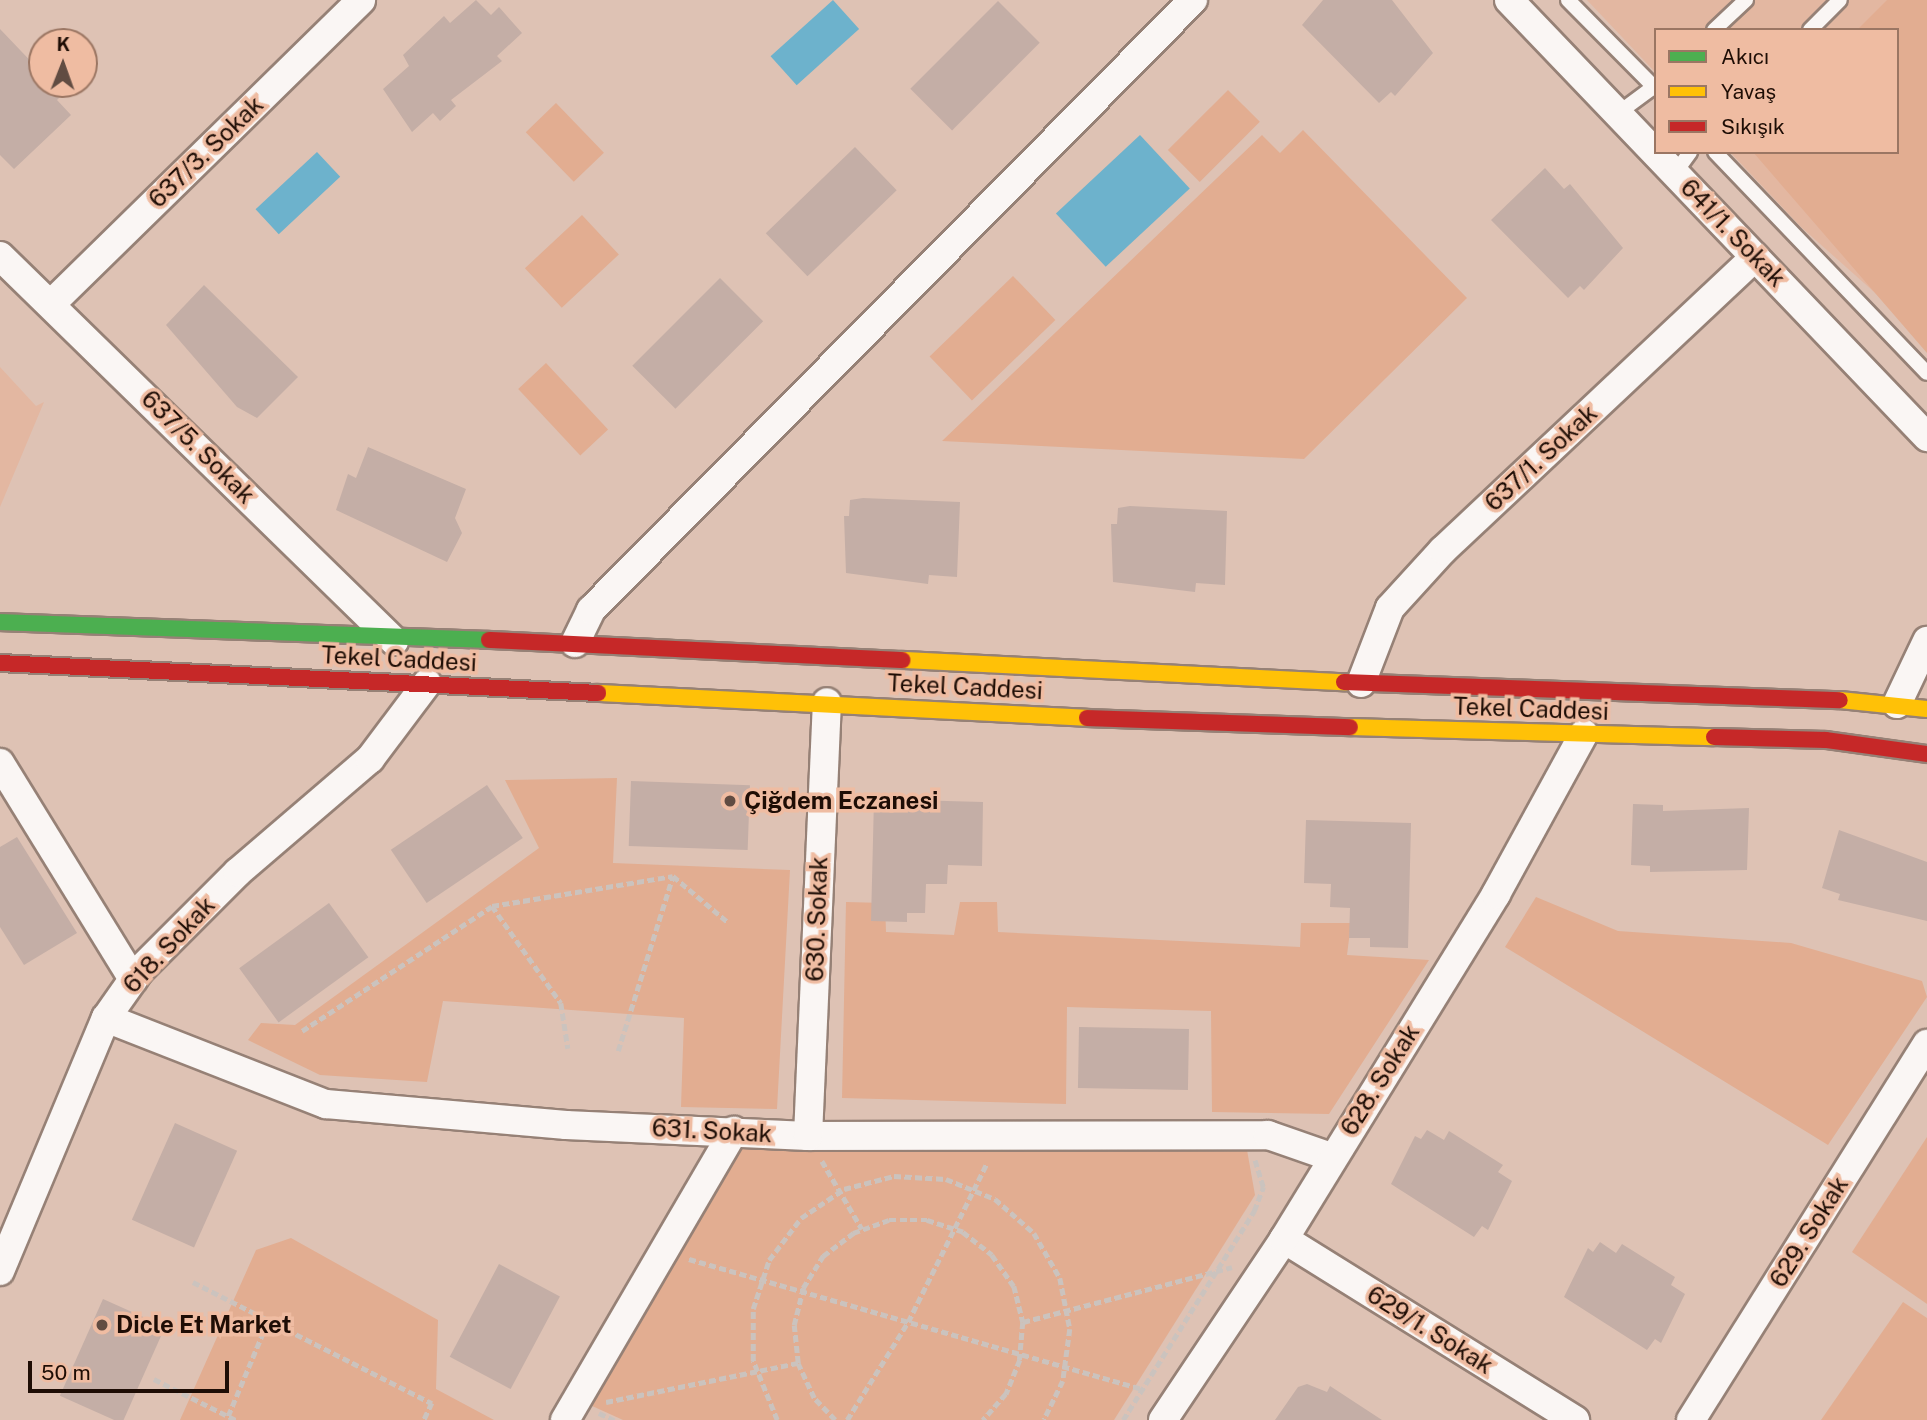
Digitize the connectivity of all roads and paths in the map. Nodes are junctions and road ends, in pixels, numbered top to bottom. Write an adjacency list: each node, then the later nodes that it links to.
1 (362, 0): 17 (street, 637/3. Sokak)
2 (1193, 0): 23 (street)
3 (1509, 0): 11 (street, 641/1. Sokak)
4 (1568, 0): 9 (lane)
5 (1746, 0): 7 (lane)
6 (1840, 0): 8 (lane)
7 (1716, 28)
8 (1812, 28)
9 (1654, 86)
10 (1654, 88): 11 (lane)
11 (1617, 114): 12 (street, 641/1. Sokak)
12 (1654, 142)
13 (1717, 154): 18 (lane)
14 (1682, 163): 16 (street, 641/1. Sokak)
15 (0, 256): 17 (street, 637/5. Sokak)
16 (1755, 257): 19 (street, 641/1. Sokak); 26 (street, 637/1. Sokak)
17 (51, 304): 21 (street, 637/5. Sokak)
18 (1927, 373)
19 (1927, 437)
20 (0, 622): 21 (main road)
21 (394, 641): 23 (main road)
22 (1927, 641): 28 (street)
23 (575, 643): 26 (main road)
24 (0, 663): 25 (main road, Tekel Caddesi)
25 (427, 683): 27 (main road, Tekel Caddesi); 36 (street, 618. Sokak)
26 (1361, 684): 28 (main road)
27 (827, 702): 30 (main road, Tekel Caddesi); 43 (street, 630. Sokak)
28 (1897, 704): 29 (main road)
29 (1927, 709)
30 (1584, 733): 31 (main road, Tekel Caddesi); 46 (street, 628. Sokak)
31 (1927, 754)
32 (0, 763): 36 (street)
33 (673, 877): 34 (path); 35 (path); 41 (path)
34 (492, 906): 38 (path); 40 (path)
35 (729, 923)
36 (133, 979): 37 (street, 618. Sokak)
37 (106, 1018): 42 (street, 631. Sokak); 55 (street, 618. Sokak)
38 (302, 1031)
39 (1927, 1044): 81 (street, 629. Sokak)
40 (568, 1048)
41 (618, 1051)
42 (734, 1131): 43 (street, 631. Sokak); 69 (street)
43 (808, 1136): 44 (street, 631. Sokak); 48 (path)
44 (1001, 1136): 46 (street, 631. Sokak); 47 (path)
45 (1247, 1153): 54 (path)
46 (1331, 1157): 51 (street, 628. Sokak)
47 (974, 1191): 48 (path); 50 (path); 59 (path)
48 (840, 1192): 49 (path); 57 (path)
49 (862, 1229): 50 (path); 58 (path)
50 (957, 1230): 61 (path); 62 (path)
51 (1284, 1240): 53 (street, 628. Sokak); 80 (street, 629/1. Sokak)
52 (684, 1258): 57 (path)
53 (1268, 1263): 54 (path); 79 (street, 628. Sokak)
54 (1218, 1269): 59 (path); 68 (path)
55 (0, 1271)
56 (194, 1282): 60 (path)
57 (761, 1283): 58 (path); 66 (path)
58 (802, 1293): 61 (path); 64 (path)
59 (1066, 1309): 62 (path); 65 (path)
60 (268, 1321): 70 (path); 71 (path)
61 (908, 1322): 63 (path); 75 (path)
62 (1023, 1322): 63 (path)
63 (1021, 1349): 65 (path); 76 (path)
64 (798, 1363): 66 (path); 74 (path)
65 (1065, 1366): 68 (path); 77 (path)
66 (758, 1374): 69 (path); 73 (path)
67 (154, 1379): 70 (path)
68 (1143, 1389): 78 (path)
69 (572, 1413): 72 (path)
70 (233, 1419)
71 (424, 1420)
72 (614, 1420)
73 (777, 1420)
74 (835, 1420)
75 (848, 1420)
76 (983, 1420)
77 (1044, 1420)
78 (1123, 1420)
79 (1163, 1420)
80 (1575, 1420)
81 (1691, 1420)

